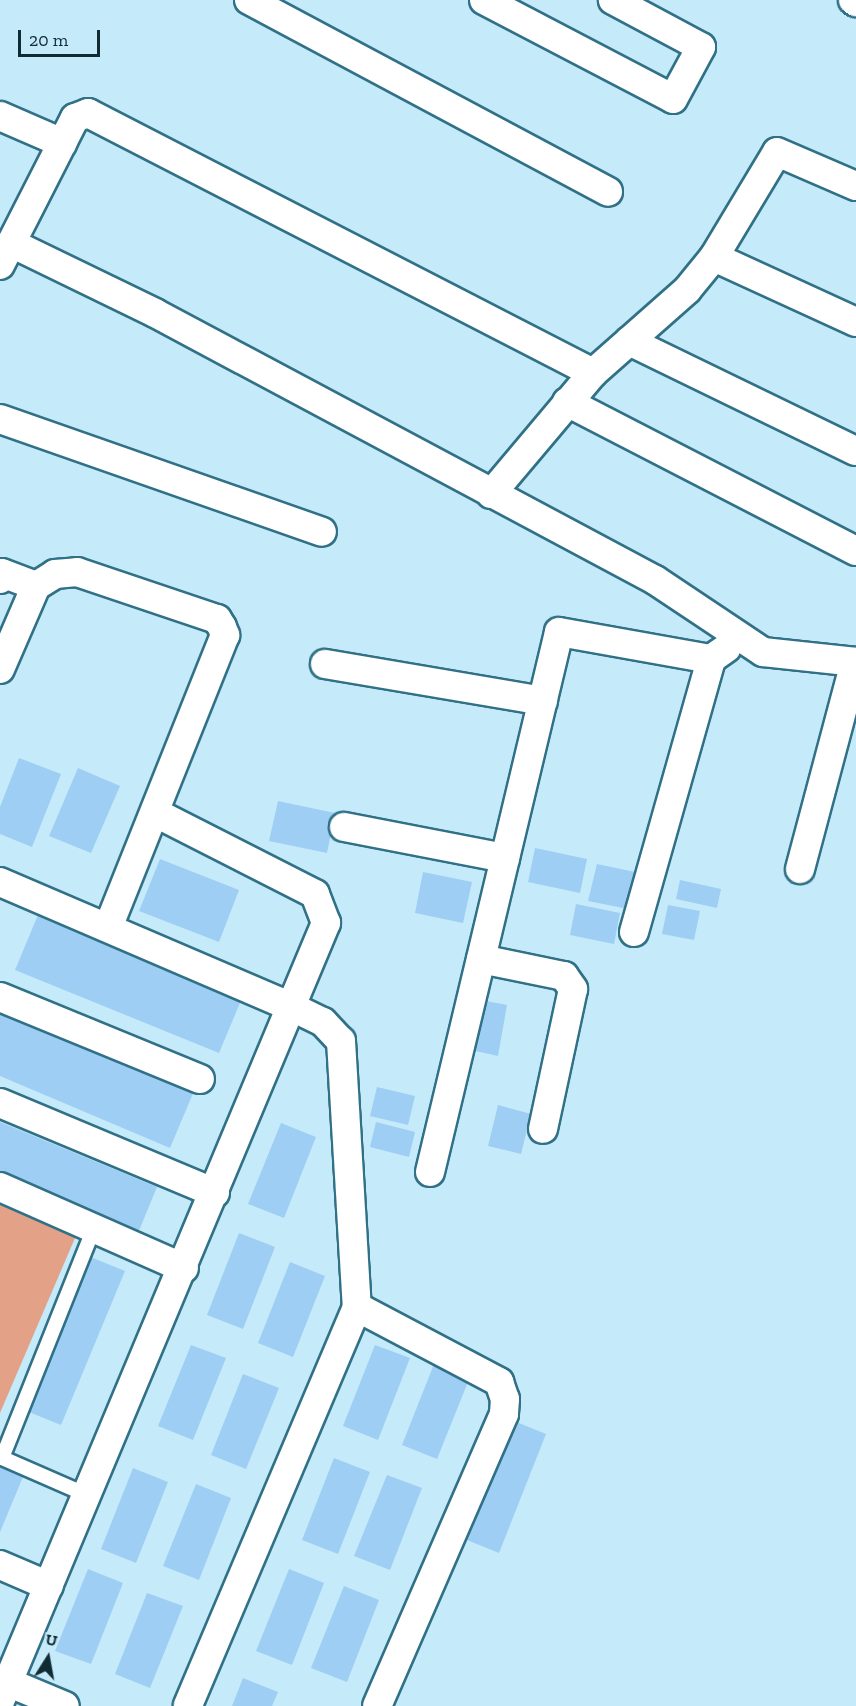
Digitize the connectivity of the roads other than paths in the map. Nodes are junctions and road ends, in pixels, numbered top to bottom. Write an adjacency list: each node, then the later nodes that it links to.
1 (249, 0): 7 (street)
2 (484, 0): 3 (street)
3 (613, 0)
4 (0, 116): 5 (street)
5 (62, 143): 8 (street); 12 (street)
6 (856, 186): 9 (street)
7 (608, 192)
8 (6, 254): 16 (street)
9 (714, 257): 10 (street); 11 (street)
10 (856, 322)
11 (629, 341): 12 (street); 15 (street)
12 (593, 373): 13 (street)
13 (567, 402): 16 (street); 18 (street)
14 (0, 419): 17 (street)
15 (856, 451)
16 (491, 494): 21 (street)
17 (322, 532)
18 (856, 551)
19 (0, 579): 20 (street)
20 (36, 586): 25 (street); 27 (street)
21 (742, 635): 22 (street); 23 (street)
22 (711, 659): 26 (street); 33 (street)
23 (855, 662): 30 (street)
24 (325, 664): 26 (street)
25 (0, 669)
26 (543, 701): 29 (street)
27 (156, 813): 32 (street); 36 (street)
28 (344, 827): 29 (street)
29 (506, 858): 34 (street)
30 (800, 869)
31 (0, 882): 32 (street)
32 (108, 927): 36 (street)
33 (634, 932)
34 (481, 959): 39 (street); 40 (street)
35 (0, 997): 37 (street)
36 (294, 1008): 42 (street); 45 (street)
37 (200, 1079)
38 (0, 1103): 42 (street)
39 (543, 1129)
40 (430, 1172)
41 (0, 1187): 43 (street)
42 (215, 1193): 44 (street)
43 (94, 1228): 44 (street); 46 (lane)
44 (184, 1268): 47 (street)
45 (357, 1307): 52 (street); 53 (street)
46 (1, 1458): 47 (lane)
47 (87, 1495): 49 (street)
48 (0, 1565): 49 (street)
49 (49, 1586): 50 (street)
50 (3, 1688): 51 (street)
51 (65, 1706)
52 (188, 1706)
53 (377, 1706)

